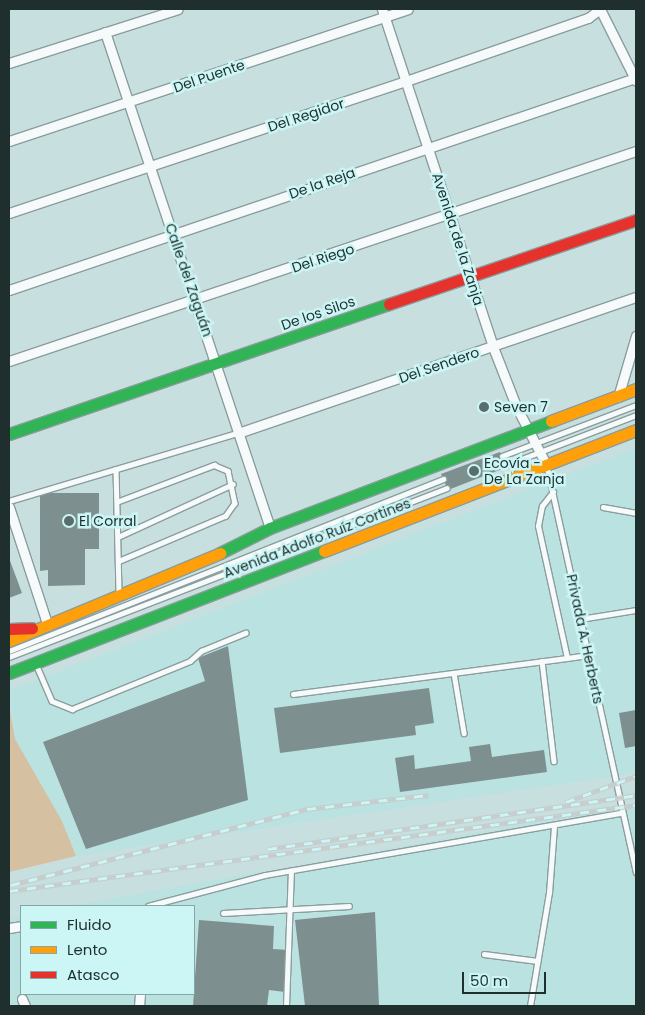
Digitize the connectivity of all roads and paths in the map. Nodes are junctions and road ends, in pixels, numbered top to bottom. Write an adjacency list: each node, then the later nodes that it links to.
1 (178, 9): 5 (street)
2 (408, 9): 4 (street, Del Puente)
3 (600, 9): 7 (street); 8 (street, Del Regidor)
4 (383, 13): 8 (street, Avenida de la Zanja); 9 (street, Del Puente)
5 (105, 32): 6 (street); 9 (street, Calle del Zaguán)
6 (9, 63)
7 (636, 79): 11 (street, De la Reja)
8 (406, 82): 11 (street, Avenida de la Zanja); 13 (street, Del Regidor)
9 (130, 102): 10 (street, Del Puente); 13 (street, Calle del Zaguán)
10 (9, 141)
11 (427, 146): 15 (street, Avenida de la Zanja); 17 (street, De la Reja)
12 (636, 151): 15 (street, Del Riego)
13 (150, 166): 14 (street, Del Regidor); 17 (street, Calle del Zaguán)
14 (9, 212)
15 (452, 216): 18 (street, Avenida de la Zanja); 21 (street, Del Riego)
16 (636, 220): 18 (main road, De los Silos)
17 (173, 235): 19 (street, De la Reja); 21 (street, Calle del Zaguán)
18 (471, 277): 23 (street, Avenida de la Zanja); 25 (main road, De los Silos)
19 (9, 290)
20 (636, 297): 23 (street, Del Sendero)
21 (194, 300): 24 (street, Del Riego); 25 (street, Calle del Zaguán)
22 (636, 336): 27 (street)
23 (493, 347): 31 (street, Del Sendero); 32 (street, Avenida de la Zanja)
24 (9, 362)
25 (218, 363): 31 (street, Calle del Zaguán); 33 (main road, De los Silos)
26 (636, 389): 27 (main road, Avenida Adolfo Ruíz Cortines)
27 (618, 397): 32 (main road, Avenida Adolfo Ruíz Cortines)
28 (636, 405): 34 (lane)
29 (636, 415): 35 (lane)
30 (636, 430): 37 (main road, Avenida Adolfo Ruíz Cortines)
31 (240, 432): 39 (lane); 49 (street, Calle del Zaguán)
32 (529, 432): 34 (street, Avenida de la Zanja); 49 (main road, Avenida Adolfo Ruíz Cortines)
33 (9, 434)
34 (535, 444): 35 (street, Avenida de la Zanja); 36 (lane)
35 (539, 452): 37 (street, Avenida de la Zanja); 38 (lane)
36 (502, 456)
37 (546, 464): 43 (lane, Privada A. Herberts); 64 (main road, Avenida Adolfo Ruíz Cortines)
38 (506, 465)
39 (116, 469): 44 (lane); 45 (lane)
40 (443, 479): 59 (lane)
41 (233, 484): 44 (lane); 50 (lane); 51 (lane)
42 (447, 488): 61 (lane)
43 (553, 492): 54 (lane, Privada A. Herberts); 62 (lane)
44 (119, 500): 50 (lane)
45 (9, 501)
46 (603, 506): 48 (lane)
47 (9, 507): 55 (street)
48 (636, 513)
49 (270, 528): 52 (main road, Avenida Adolfo Ruíz Cortines)
50 (120, 536): 51 (lane)
51 (120, 561): 52 (lane)
52 (120, 596): 55 (main road, Avenida Adolfo Ruíz Cortines)
53 (636, 610): 54 (lane)
54 (580, 619): 60 (lane, Privada A. Herberts)
55 (45, 627): 56 (main road, Avenida Adolfo Ruíz Cortines); 58 (main road, Avenida Adolfo Ruíz Cortines)
56 (9, 630)
57 (246, 633): 64 (lane)
58 (9, 641)
59 (9, 651)
60 (588, 655): 62 (lane); 70 (lane, Privada A. Herberts)
61 (9, 657)
62 (567, 658): 63 (lane)
63 (542, 662): 66 (lane); 69 (lane)
64 (35, 663): 65 (main road, Avenida Adolfo Ruíz Cortines)
65 (9, 673)
66 (454, 673): 67 (lane); 68 (lane)
67 (292, 694)
68 (464, 733)
69 (554, 761)
70 (622, 813): 71 (lane); 72 (lane, Privada A. Herberts)
71 (554, 826): 73 (lane); 80 (lane)
72 (636, 866): 74 (lane, Privada A. Herberts)
73 (291, 871): 75 (lane); 77 (lane)
74 (636, 872)
75 (152, 905)
76 (349, 906): 77 (lane)
77 (290, 910): 78 (lane); 81 (lane)
78 (223, 913)
79 (484, 954): 80 (lane)
80 (538, 961): 82 (lane)
81 (286, 1006)
82 (530, 1006)

